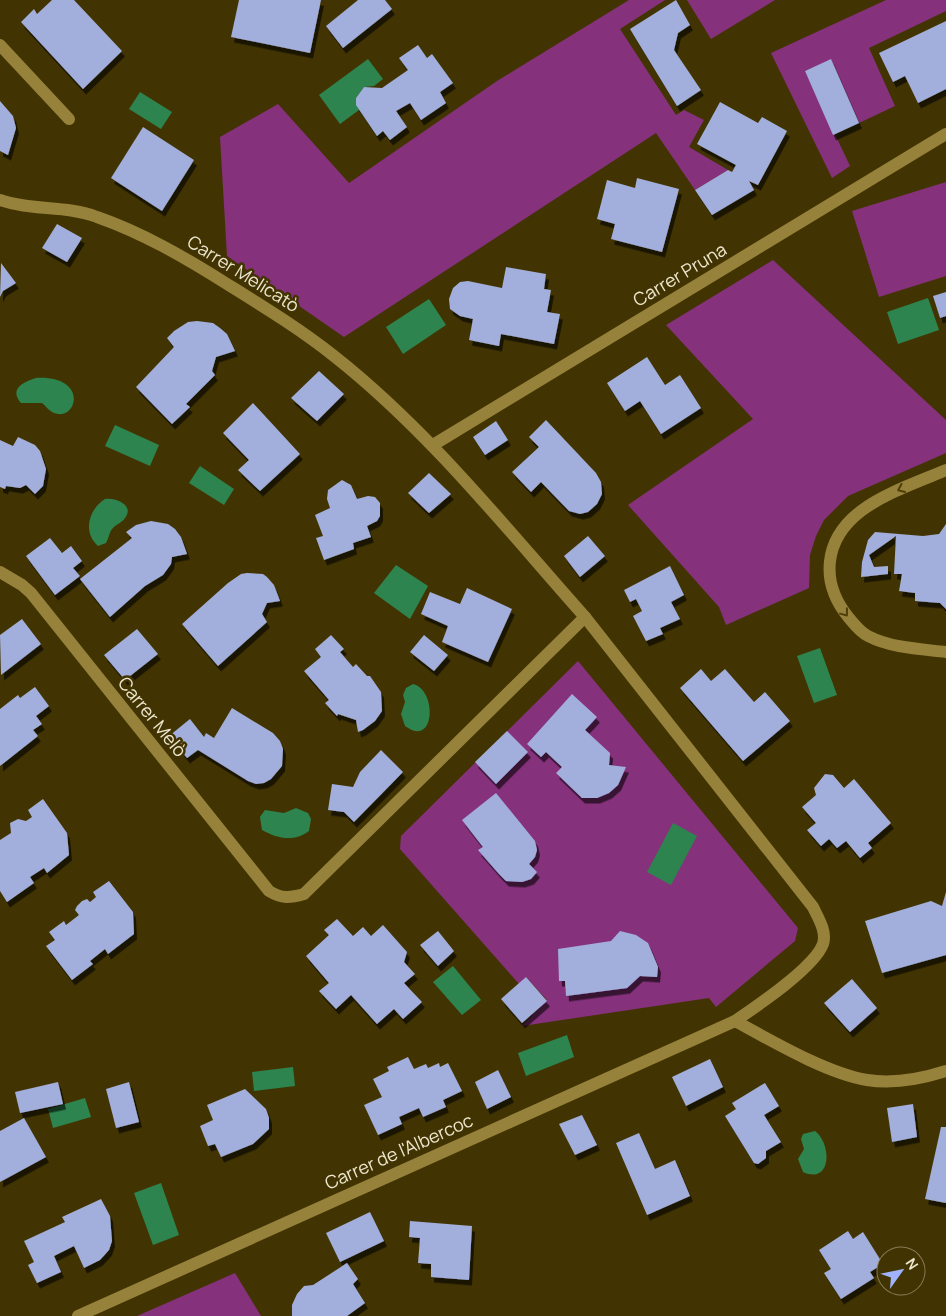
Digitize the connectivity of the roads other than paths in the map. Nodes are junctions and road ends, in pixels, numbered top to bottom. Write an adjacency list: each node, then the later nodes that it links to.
1 (0, 45): 2 (street)
2 (68, 119)
3 (946, 134): 5 (street, Carrer Pruna)
4 (0, 200): 5 (street, Carrer Melicatò)
5 (433, 445): 8 (street, Carrer Melicatò)
6 (946, 470): 9 (street, one-way to 9)
7 (0, 572): 8 (street, Carrer Melò)
8 (585, 617): 10 (street, Carrer de l'Albercoc)
9 (946, 652)
10 (735, 1021): 11 (street); 12 (street, Carrer de l'Albercoc)
11 (946, 1071)
12 (78, 1316)

